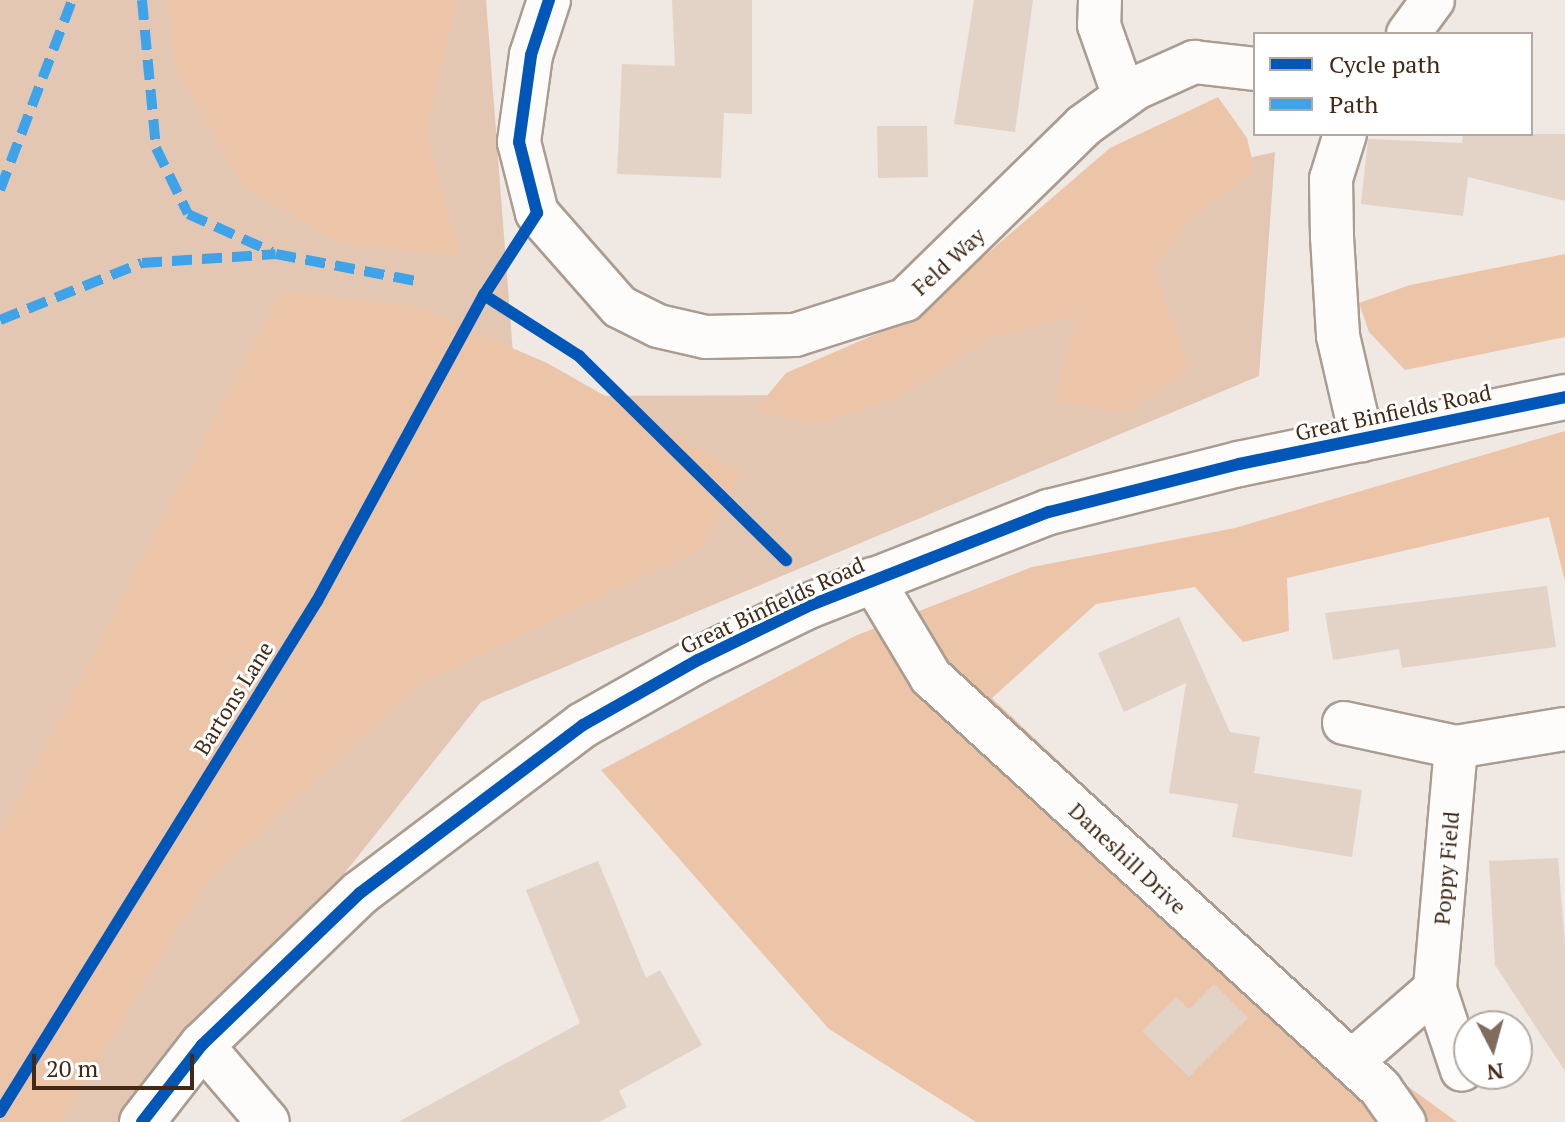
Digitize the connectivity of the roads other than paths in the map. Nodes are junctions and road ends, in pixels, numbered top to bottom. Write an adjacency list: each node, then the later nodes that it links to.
1 (549, 0): 6 (street, Feld Way)
2 (1100, 0): 6 (street)
3 (1433, 0): 4 (street)
4 (1409, 32)
5 (1253, 69): 6 (street, Feld Way)
6 (1124, 96)
7 (1344, 136): 9 (street)
8 (1565, 397): 9 (street, Great Binfields Road)
9 (1362, 440): 10 (street, Great Binfields Road)
10 (872, 579): 16 (street, Great Binfields Road); 20 (street, Daneshill Drive)
11 (1344, 723): 13 (street)
12 (1565, 729): 13 (street)
13 (1456, 747): 14 (street, Poppy Field)
14 (1435, 989): 15 (street, Poppy Field); 17 (street)
15 (1453, 1043)
16 (202, 1045): 18 (street, Great Binfields Road); 19 (street)
17 (1366, 1049)
18 (142, 1122)
19 (268, 1122)
20 (1404, 1122)

